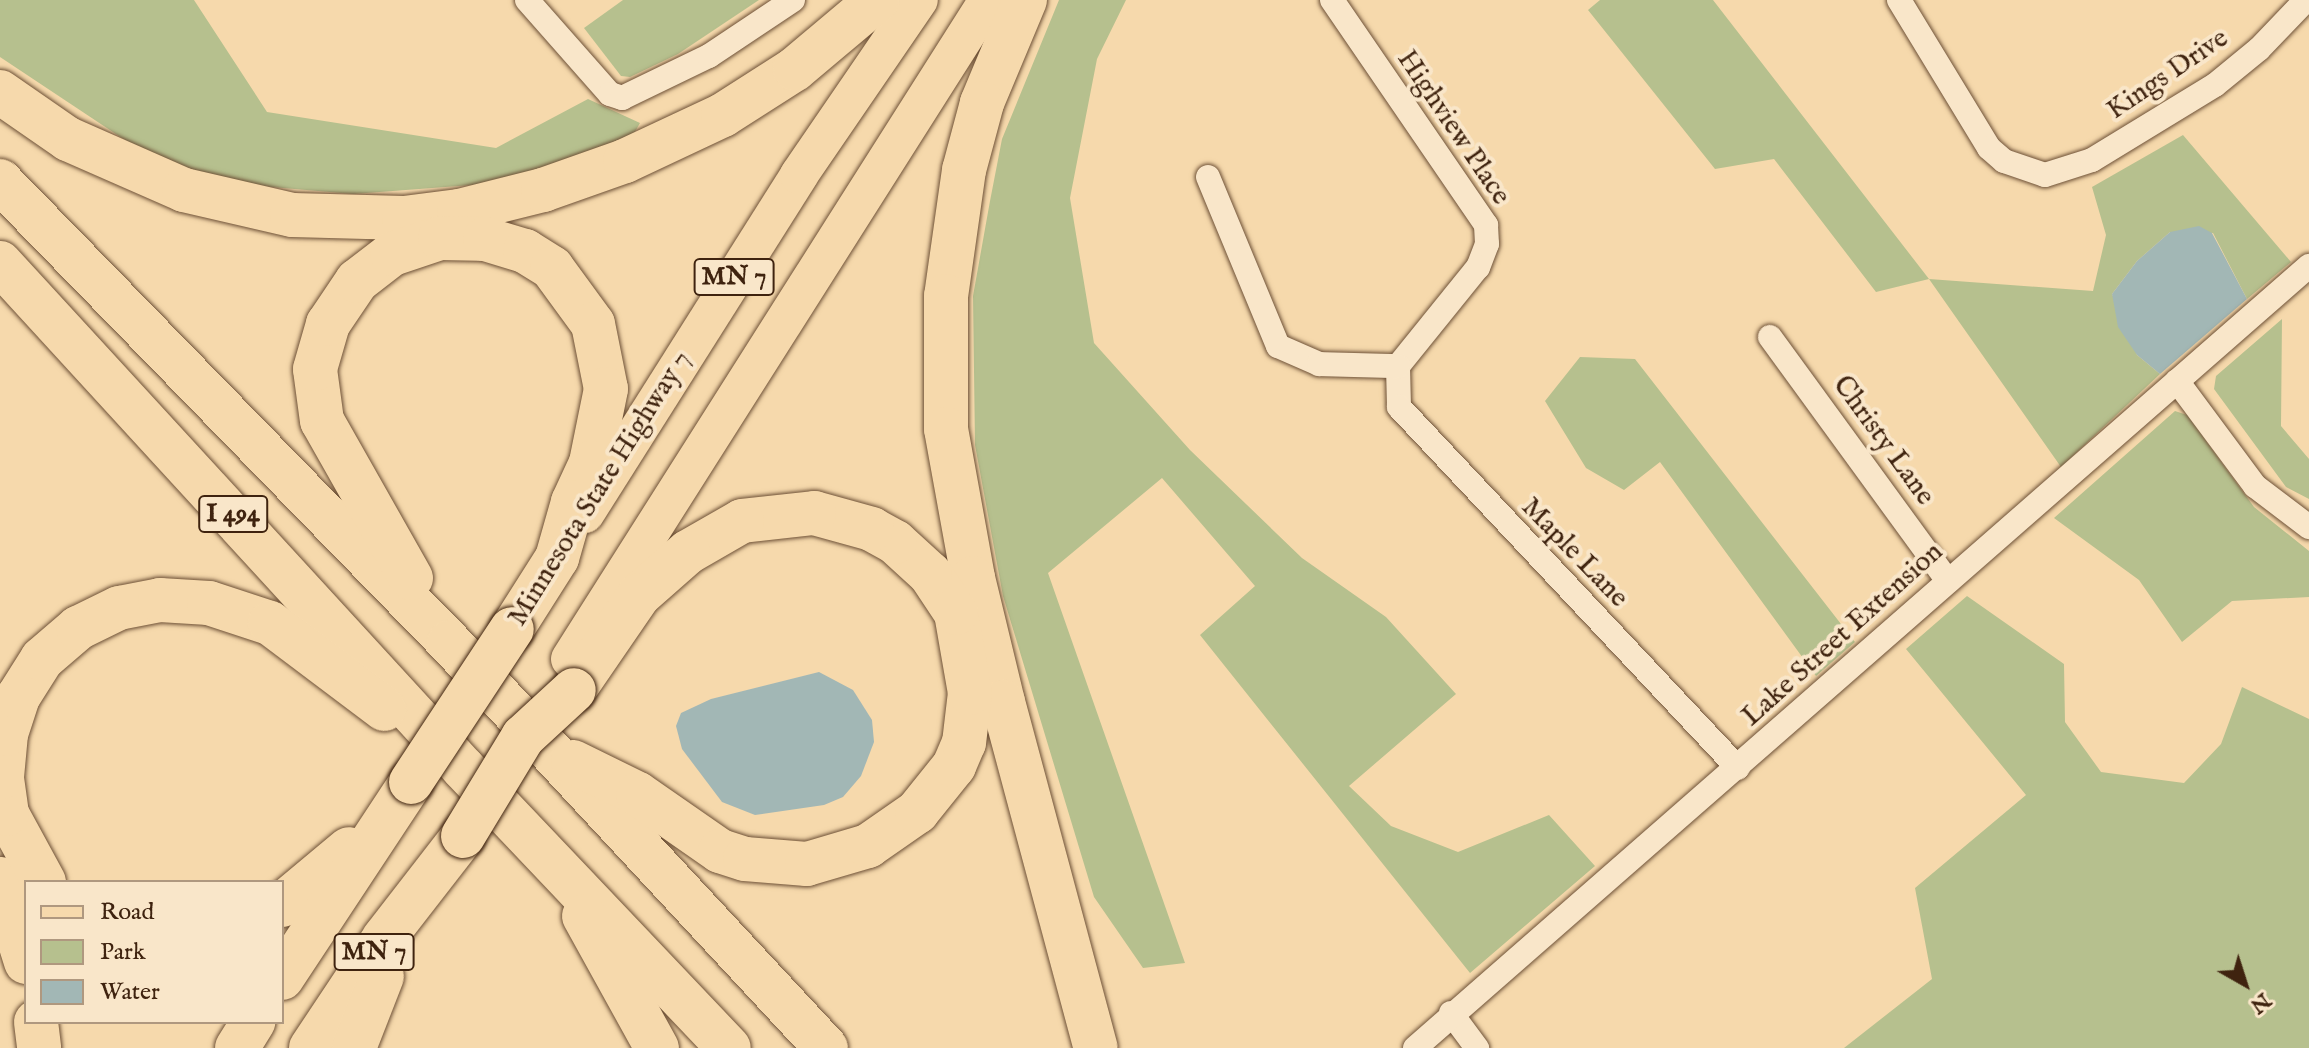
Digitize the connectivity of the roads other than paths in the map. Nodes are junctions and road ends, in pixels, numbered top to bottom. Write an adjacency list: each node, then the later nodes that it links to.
1 (527, 0): 2 (street)
2 (793, 0)
3 (877, 0): 10 (highway)
4 (919, 0): 19 (main road, Minnesota State Highway 7 / MN 7)
5 (988, 0): 22 (main road, MN 7)
6 (1025, 0): 44 (highway)
7 (1332, 0): 16 (street, Highview Place)
8 (1899, 0): 9 (street, Kings Drive)
9 (2306, 0)
10 (0, 92)
11 (1208, 177): 16 (street)
12 (0, 181): 21 (highway, I 494)
13 (0, 263): 24 (highway, I 494)
14 (2309, 266): 17 (street, Lake Street Extension)
15 (1770, 337): 20 (street, Christy Lane)
16 (1398, 366): 25 (street, Maple Lane)
17 (2177, 381): 18 (street); 20 (street, Lake Street Extension)
18 (2309, 527)
19 (557, 558): 21 (highway); 26 (highway, Minnesota State Highway 7 / MN 7, bridge)
20 (1948, 581): 25 (street, Lake Street Extension)
21 (449, 642): 23 (highway, I 494)
22 (567, 682): 23 (highway, bridge); 23 (highway)
23 (536, 744): 27 (highway, MN 7, bridge); 43 (highway, I 494)
24 (463, 768): 28 (highway, I 494); 30 (highway)
25 (1738, 768): 34 (street, Lake Street Extension)
26 (380, 826): 31 (highway); 33 (highway, Minnesota State Highway 7 / MN 7)
27 (455, 849): 39 (highway, MN 7); 40 (highway)
28 (550, 854): 41 (highway); 42 (highway, I 494)
29 (0, 879): 32 (highway)
30 (43, 880)
31 (284, 903)
32 (24, 956)
33 (284, 975)
34 (1451, 1013): 45 (street, Lake Street Extension); 46 (street)
35 (36, 1024): 37 (highway)
36 (252, 1024): 38 (highway)
37 (39, 1048)
38 (237, 1048)
39 (311, 1048)
40 (354, 1048)
41 (657, 1048)
42 (729, 1048)
43 (826, 1048)
44 (1096, 1048)
45 (1415, 1048)
46 (1477, 1048)

